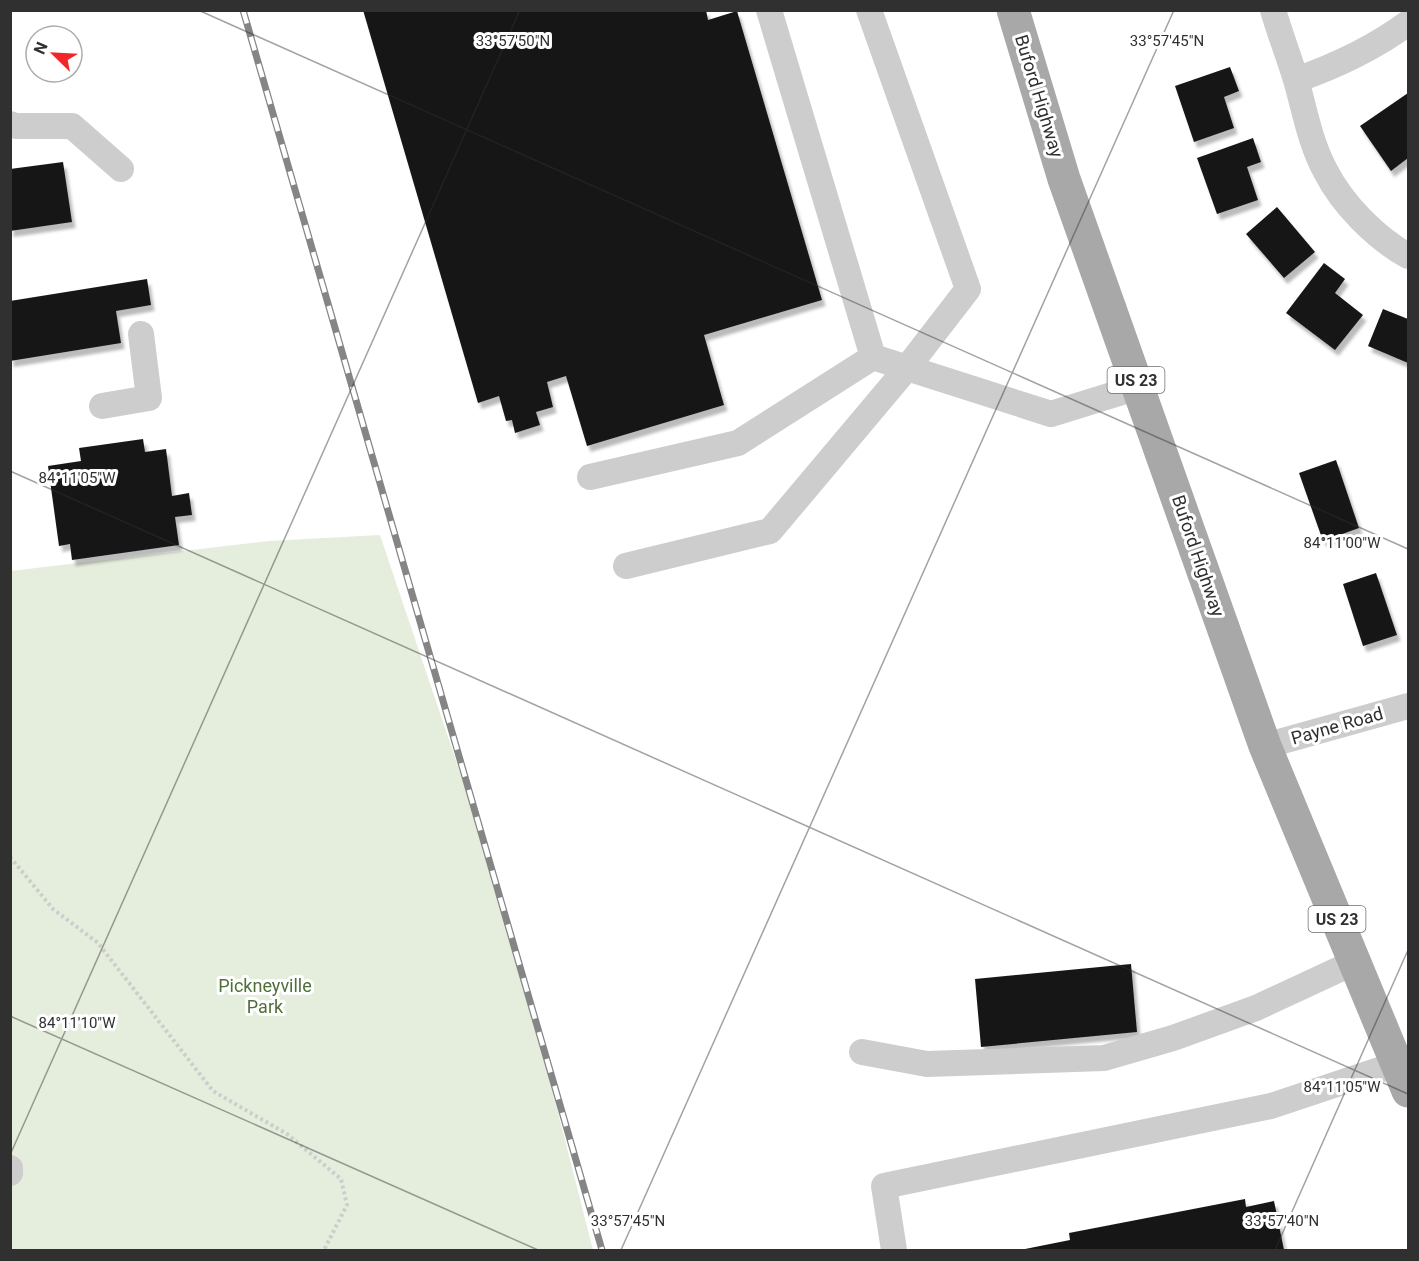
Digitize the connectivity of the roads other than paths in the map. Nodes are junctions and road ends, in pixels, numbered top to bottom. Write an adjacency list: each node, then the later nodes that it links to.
1 (769, 10): 11 (street)
2 (869, 10): 12 (street)
3 (1013, 10): 13 (main road, Buford Highway / US 23)
4 (1273, 10): 6 (street)
5 (1408, 23): 6 (street)
6 (1296, 80): 9 (street)
7 (10, 124): 8 (street)
8 (121, 169)
9 (1408, 256)
10 (141, 334): 14 (street)
11 (873, 357): 12 (street); 15 (street)
12 (907, 368): 13 (street); 16 (street)
13 (1138, 387): 18 (main road, Buford Highway / US 23)
14 (102, 406)
15 (590, 477)
16 (626, 566)
17 (1408, 706): 18 (street, Payne Road)
18 (1265, 746): 19 (main road, Buford Highway / US 23)
19 (1355, 962): 20 (street); 21 (main road, Buford Highway / US 23)
20 (862, 1052)
21 (1403, 1077): 24 (street)
22 (10, 1168): 23 (street)
23 (10, 1173)
24 (894, 1251)

